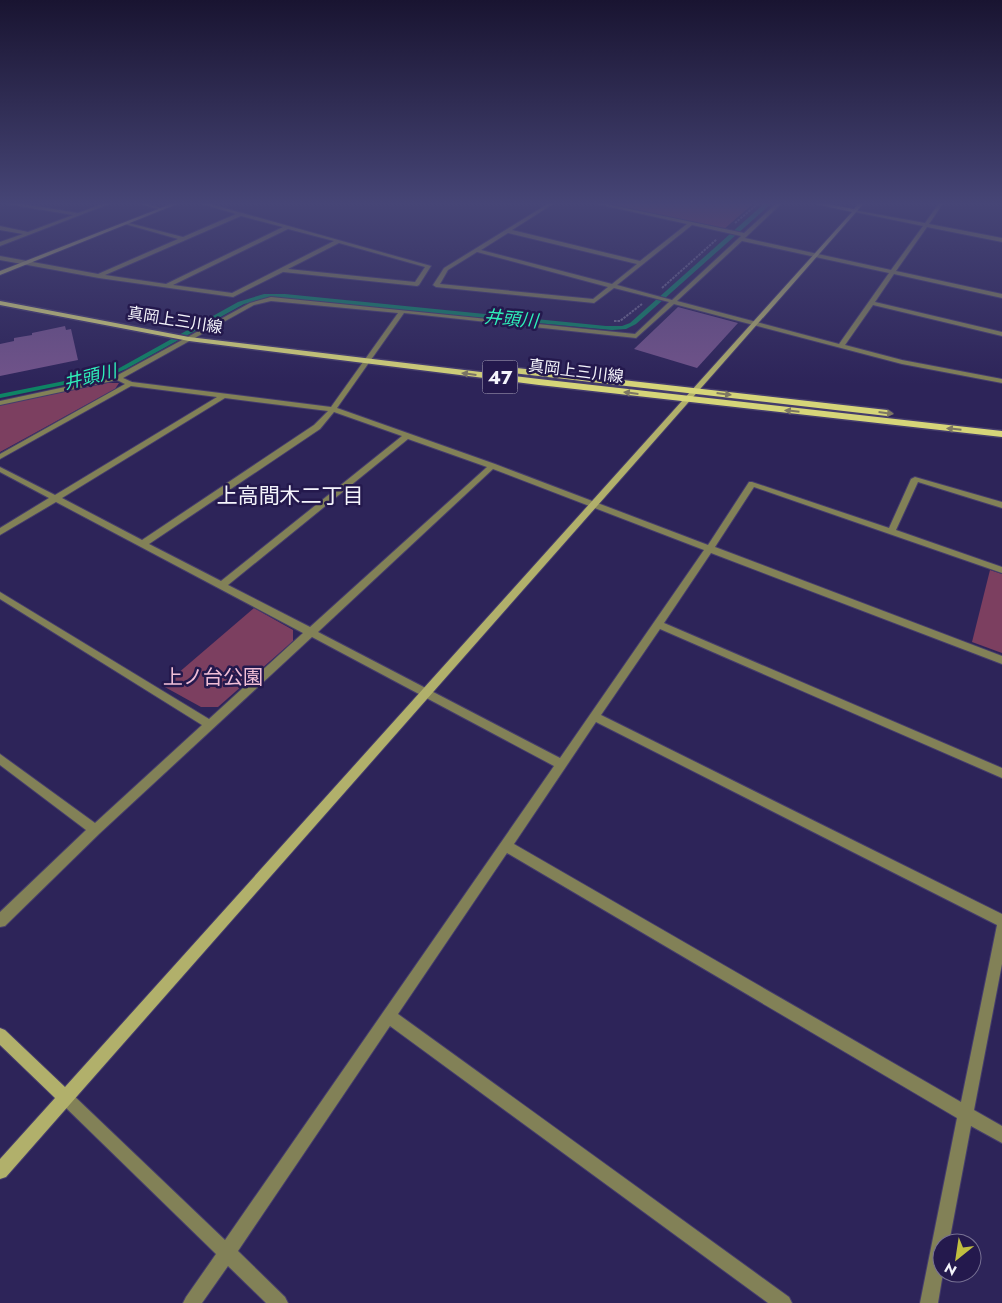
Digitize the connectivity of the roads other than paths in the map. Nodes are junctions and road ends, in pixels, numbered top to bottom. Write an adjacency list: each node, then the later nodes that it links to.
1 (28, 263): 15 (street); 16 (street)
2 (129, 263): 16 (street)
3 (214, 263): 17 (street)
4 (296, 263): 13 (street)
5 (417, 263): 13 (street)
6 (456, 263): 18 (street)
7 (525, 263): 18 (street)
8 (641, 263): 18 (street)
9 (715, 263): 21 (street)
10 (810, 263): 25 (street)
11 (851, 263): 14 (street)
12 (899, 263): 14 (street)
13 (282, 270): 17 (street)
14 (892, 272): 20 (street); 23 (street)
15 (0, 273)
16 (99, 276): 17 (street)
17 (168, 285)
18 (613, 286): 21 (street)
19 (0, 295): 26 (main road, 真岡上三川線 / 47)
20 (1002, 296)
21 (673, 302): 24 (street); 25 (street)
22 (0, 303): 28 (main road, 真岡上三川線 / 47)
23 (871, 303): 27 (street); 29 (street)
24 (402, 312): 26 (street); 30 (street)
25 (756, 324): 29 (street); 35 (street)
26 (201, 332): 28 (street); 30 (main road, 真岡上三川線 / 47)
27 (1002, 334)
28 (189, 339): 30 (main road, 真岡上三川線 / 47); 31 (street)
29 (841, 346): 32 (street)
30 (371, 358): 35 (main road, 真岡上三川線 / 47); 37 (street)
31 (118, 378): 33 (street); 36 (street)
32 (1002, 381)
33 (130, 384): 34 (street); 41 (street)
34 (225, 395): 37 (street); 44 (street)
35 (692, 395): 38 (main road, 真岡上三川線 / 47, one-way to 38); 39 (main road, 真岡上三川線 / 47, one-way to 35); 45 (street)
36 (0, 403)
37 (333, 409): 40 (street); 49 (street)
38 (1002, 426)
39 (1002, 434)
40 (408, 436): 42 (street); 52 (street)
41 (0, 456)
42 (492, 466): 45 (street); 55 (street)
43 (0, 469): 44 (street)
44 (56, 498): 47 (street); 49 (street)
45 (593, 505): 50 (street); 57 (street)
46 (1002, 505): 48 (street)
47 (0, 532)
48 (892, 532): 50 (street); 51 (street)
49 (142, 544): 52 (street)
50 (710, 548): 54 (street); 56 (street)
51 (1002, 570)
52 (221, 586): 55 (street)
53 (0, 594): 59 (street)
54 (658, 624): 58 (street); 62 (street)
55 (311, 633): 57 (street); 59 (street)
56 (1002, 660)
57 (426, 693): 61 (street); 70 (street)
58 (594, 716): 61 (street); 66 (street)
59 (210, 725): 63 (street)
60 (0, 760): 63 (street)
61 (561, 764): 64 (street)
62 (1002, 773)
63 (95, 830): 65 (street)
64 (506, 846): 68 (street); 71 (street)
65 (0, 921)
66 (1002, 921)
67 (1002, 928): 71 (street)
68 (389, 1016): 74 (street); 77 (street)
69 (0, 1035): 70 (street)
70 (66, 1098): 73 (street); 74 (street)
71 (966, 1114): 72 (street); 78 (street)
72 (1002, 1135)
73 (0, 1171)
74 (226, 1252): 75 (street); 76 (street)
75 (192, 1303)
76 (279, 1303)
77 (783, 1303)
78 (928, 1303)

